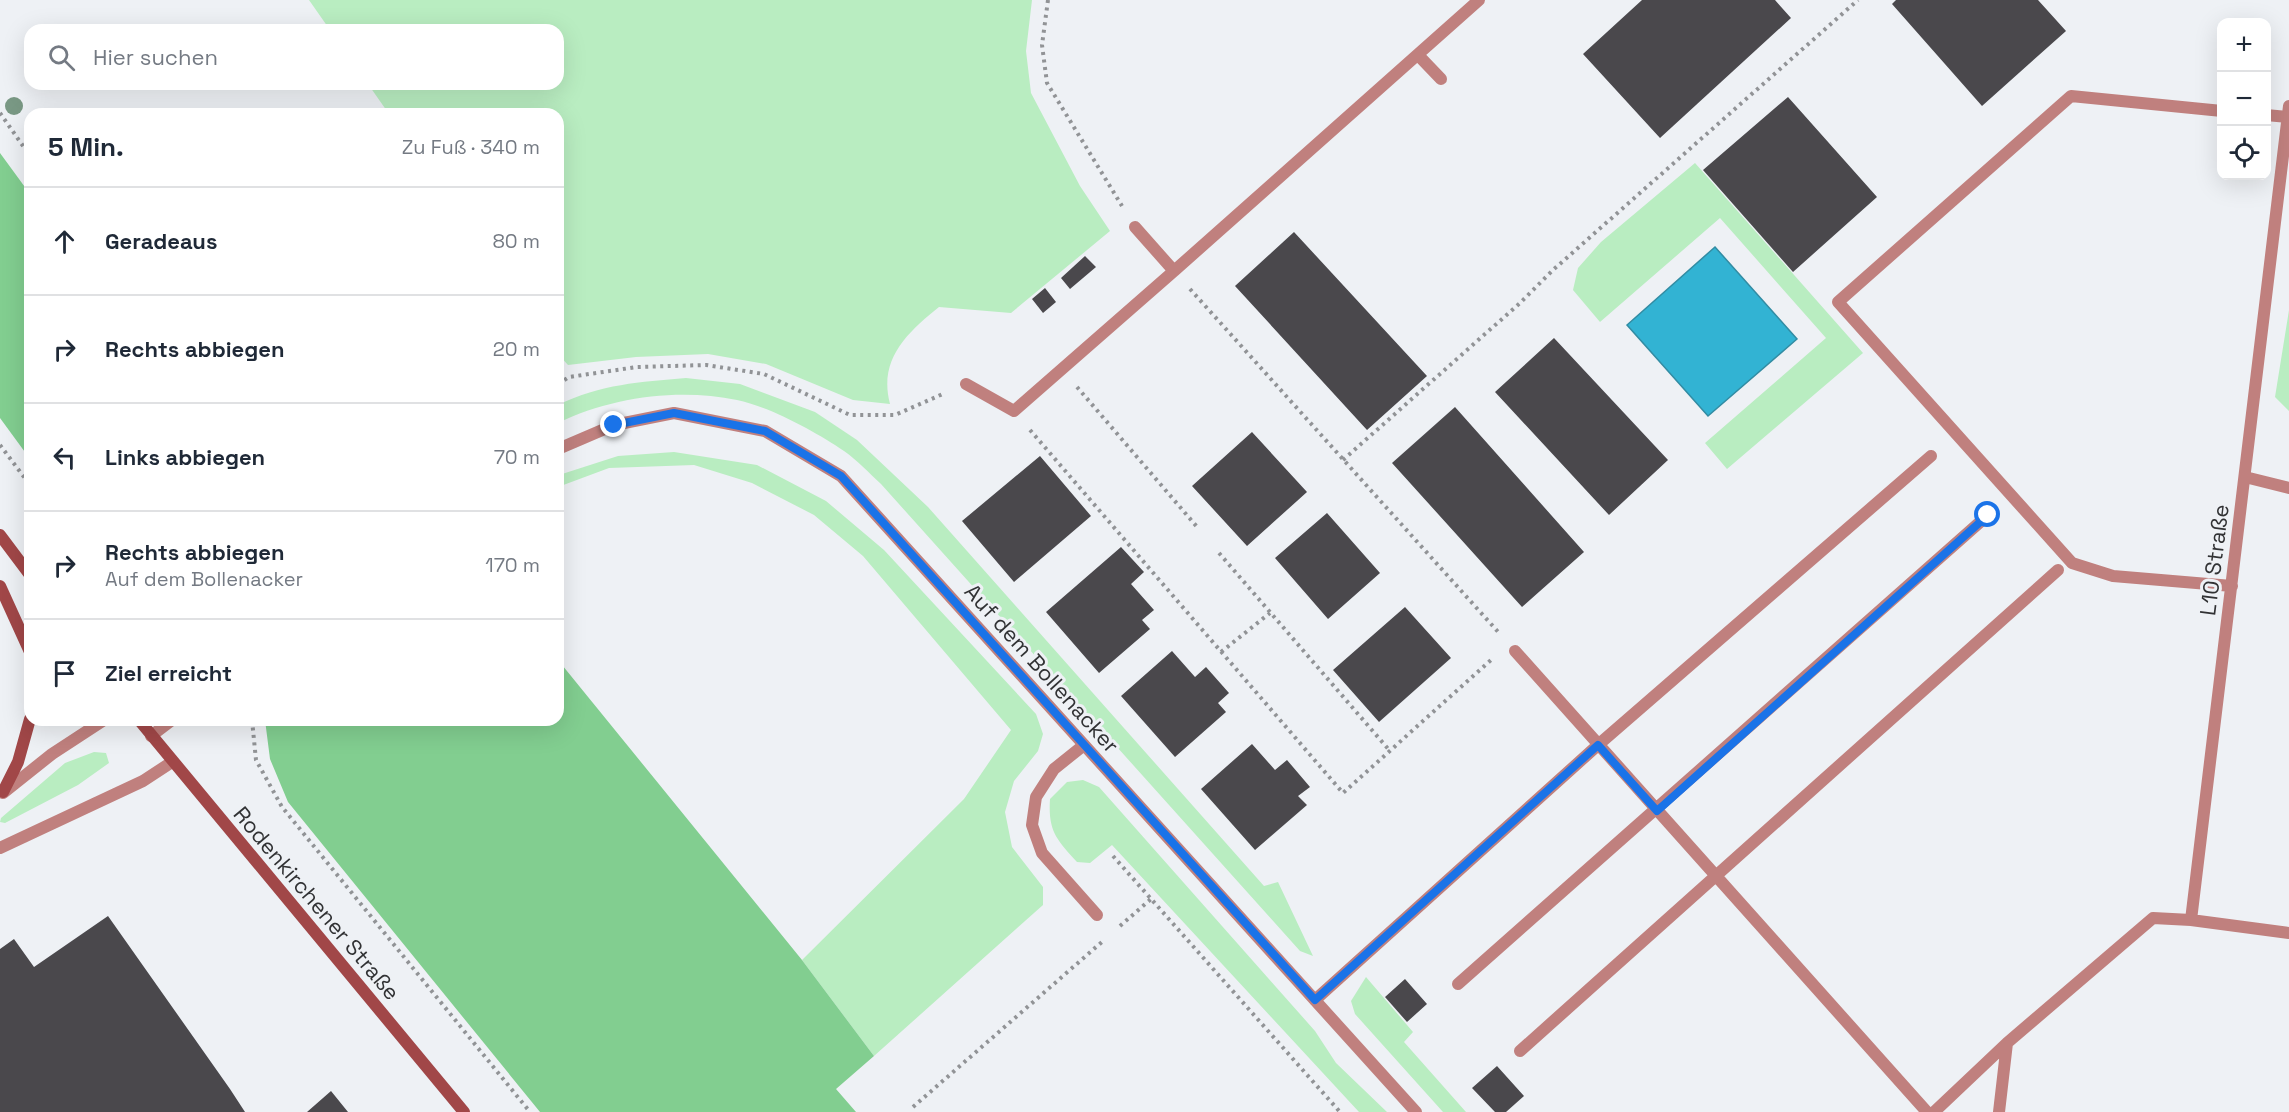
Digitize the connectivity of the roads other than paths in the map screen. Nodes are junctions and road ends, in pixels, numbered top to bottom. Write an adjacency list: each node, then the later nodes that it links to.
1 (1479, 0): 2 (street)
2 (1418, 54): 3 (street); 8 (street)
3 (1442, 79)
4 (2217, 111): 19 (street)
5 (2288, 112): 6 (street); 12 (street, L10 Straße)
6 (2271, 114)
7 (1135, 227): 8 (street)
8 (1174, 271): 9 (street)
9 (966, 384)
10 (564, 446): 27 (street, Auf dem Bollenacker)
11 (1931, 456): 28 (street)
12 (2245, 477): 13 (street); 19 (street, L10 Straße)
13 (2289, 488)
14 (1988, 515): 31 (street)
15 (0, 535): 16 (main road)
16 (24, 567)
17 (2058, 570): 33 (street)
18 (0, 586): 20 (main road)
19 (2232, 586): 35 (street, L10 Straße)
20 (24, 639)
21 (1512, 648): 28 (street)
22 (28, 726): 30 (main road)
23 (95, 726): 30 (street)
24 (144, 726): 26 (main road, Rodenkirchener Straße)
25 (164, 726): 26 (street)
26 (151, 736): 29 (main road, Rodenkirchener Straße)
27 (1084, 745): 34 (street); 38 (street, Auf dem Bollenacker)
28 (1598, 745): 31 (street); 38 (street)
29 (172, 762): 32 (street); 41 (main road, Rodenkirchener Straße)
30 (1, 794)
31 (1657, 811): 33 (street); 37 (street)
32 (0, 848)
33 (1716, 876): 40 (street); 43 (street)
34 (1097, 915)
35 (2191, 920): 36 (street); 39 (street)
36 (2289, 933)
37 (1458, 984)
38 (1315, 1000): 42 (street, Auf dem Bollenacker)
39 (2007, 1043): 44 (street); 45 (street)
40 (1520, 1051)
41 (464, 1112)
42 (1416, 1112)
43 (1927, 1112)
44 (1934, 1112)
45 (1999, 1112)

